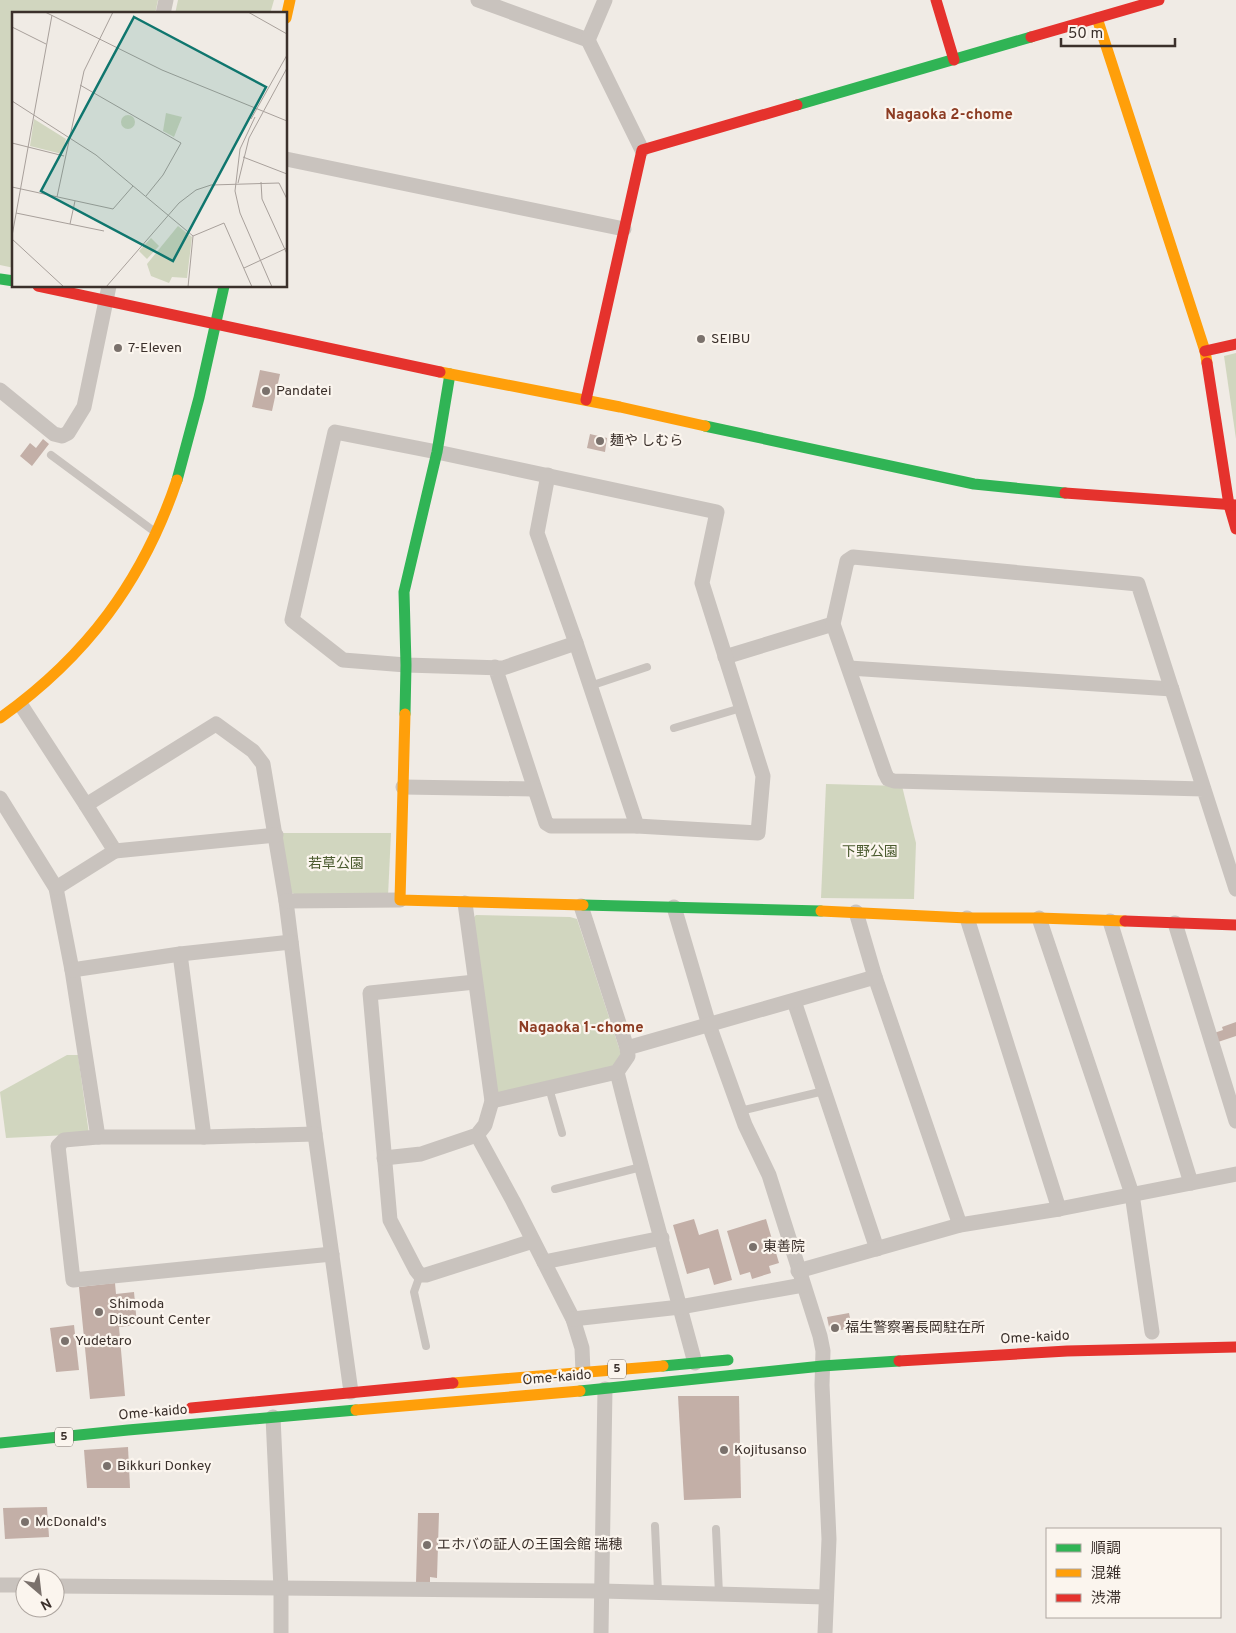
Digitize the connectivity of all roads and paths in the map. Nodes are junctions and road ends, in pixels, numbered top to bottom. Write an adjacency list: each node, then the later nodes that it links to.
1 (478, 0): 6 (street)
2 (605, 0): 6 (street)
3 (936, 0): 7 (street)
4 (1160, 0): 5 (street)
5 (1097, 18): 7 (street); 16 (street)
6 (588, 40): 8 (street)
7 (954, 60): 8 (street)
8 (642, 150): 10 (street)
9 (288, 159): 10 (street)
10 (624, 229): 19 (street)
11 (58, 288): 13 (street)
12 (224, 288): 14 (street)
13 (107, 293): 14 (street); 18 (street)
14 (216, 324): 17 (street); 25 (street)
15 (1236, 344): 16 (street)
16 (1205, 351): 23 (street)
17 (450, 374): 19 (street); 20 (street)
18 (0, 390)
19 (586, 400): 23 (street)
20 (437, 452): 22 (street); 29 (street); 29 (street)
21 (52, 455): 25 (lane)
22 (548, 475): 27 (street); 28 (street)
23 (1233, 505): 24 (street)
24 (1236, 529)
25 (156, 534): 35 (street)
26 (833, 624): 28 (street); 32 (street); 34 (street)
27 (576, 643): 31 (street); 33 (street)
28 (725, 657): 36 (street)
29 (406, 665): 31 (street); 39 (street)
30 (647, 667): 33 (lane)
31 (495, 668): 40 (street)
32 (849, 668): 34 (street); 41 (street)
33 (590, 686): 44 (street)
34 (1172, 689): 41 (street)
35 (21, 704): 37 (street); 43 (street)
36 (741, 708): 38 (lane); 44 (street)
37 (0, 718)
38 (674, 728)
39 (403, 787): 40 (street); 49 (street)
40 (534, 789): 44 (street)
41 (1204, 789): 48 (street)
42 (0, 798): 47 (street)
43 (86, 805): 45 (street); 46 (street)
44 (637, 826)
45 (276, 835): 46 (street); 50 (street)
46 (115, 851): 47 (street)
47 (56, 888): 62 (street)
48 (1236, 889)
49 (400, 900): 50 (street); 51 (street)
50 (286, 902): 60 (street)
51 (465, 902): 52 (street); 64 (street)
52 (581, 906): 53 (street); 67 (street)
53 (674, 907): 54 (street); 66 (street)
54 (856, 912): 55 (street); 63 (street)
55 (967, 918): 56 (street); 85 (street)
56 (1039, 918): 57 (street); 84 (street)
57 (1110, 921): 58 (street); 82 (street)
58 (1175, 923): 59 (street); 73 (street)
59 (1236, 925)
60 (291, 942): 61 (street); 75 (street)
61 (180, 954): 62 (street); 78 (street)
62 (72, 970): 77 (street)
63 (875, 977): 65 (street); 86 (street)
64 (475, 982): 71 (street); 79 (street)
65 (794, 1000): 66 (street); 70 (street)
66 (709, 1025): 67 (street); 72 (street)
67 (627, 1048): 68 (street)
68 (617, 1072): 69 (street); 80 (street)
69 (549, 1088): 71 (street); 74 (lane)
70 (824, 1091): 72 (lane); 89 (street)
71 (492, 1101): 76 (street)
72 (740, 1111): 93 (street)
73 (1236, 1121)
74 (562, 1133)
75 (314, 1134): 78 (street); 90 (street)
76 (477, 1135): 79 (street); 88 (street)
77 (98, 1137): 78 (street); 90 (street)
78 (204, 1137)
79 (384, 1158): 92 (street)
80 (640, 1167): 83 (lane); 87 (street)
81 (1236, 1174): 82 (street)
82 (1191, 1183): 84 (street)
83 (555, 1189)
84 (1132, 1194): 85 (street); 96 (street)
85 (1059, 1208): 86 (street)
86 (960, 1225): 89 (street)
87 (662, 1238): 91 (street); 94 (street)
88 (533, 1241): 91 (street); 92 (street)
89 (877, 1248): 93 (street)
90 (332, 1254): 104 (street)
91 (544, 1262): 95 (street)
92 (420, 1275): 97 (lane)
93 (801, 1278): 94 (street); 99 (street)
94 (680, 1307): 95 (street); 101 (street)
95 (572, 1319): 102 (street)
96 (1152, 1332)
97 (426, 1346)
98 (1236, 1347): 99 (street, Ome-kaido / 5)
99 (823, 1355): 103 (street, Ome-kaido / 5); 117 (street)
100 (744, 1358): 101 (street, Ome-kaido / 5)
101 (695, 1363): 102 (street, Ome-kaido / 5)
102 (583, 1372): 104 (street, Ome-kaido / 5)
103 (605, 1389): 106 (street, Ome-kaido / 5); 114 (street)
104 (351, 1392): 105 (street, Ome-kaido / 5)
105 (176, 1410)
106 (273, 1418): 107 (street, Ome-kaido / 5); 113 (street)
107 (0, 1443)
108 (655, 1526): 115 (lane)
109 (716, 1528): 116 (lane)
110 (0, 1585): 111 (street)
111 (15, 1585)
112 (65, 1586): 113 (street)
113 (281, 1589): 114 (street); 118 (street)
114 (601, 1591): 115 (street); 119 (street)
115 (658, 1592): 116 (street)
116 (719, 1594): 117 (street)
117 (826, 1597): 120 (street)
118 (281, 1633)
119 (600, 1633)
120 (825, 1633)

